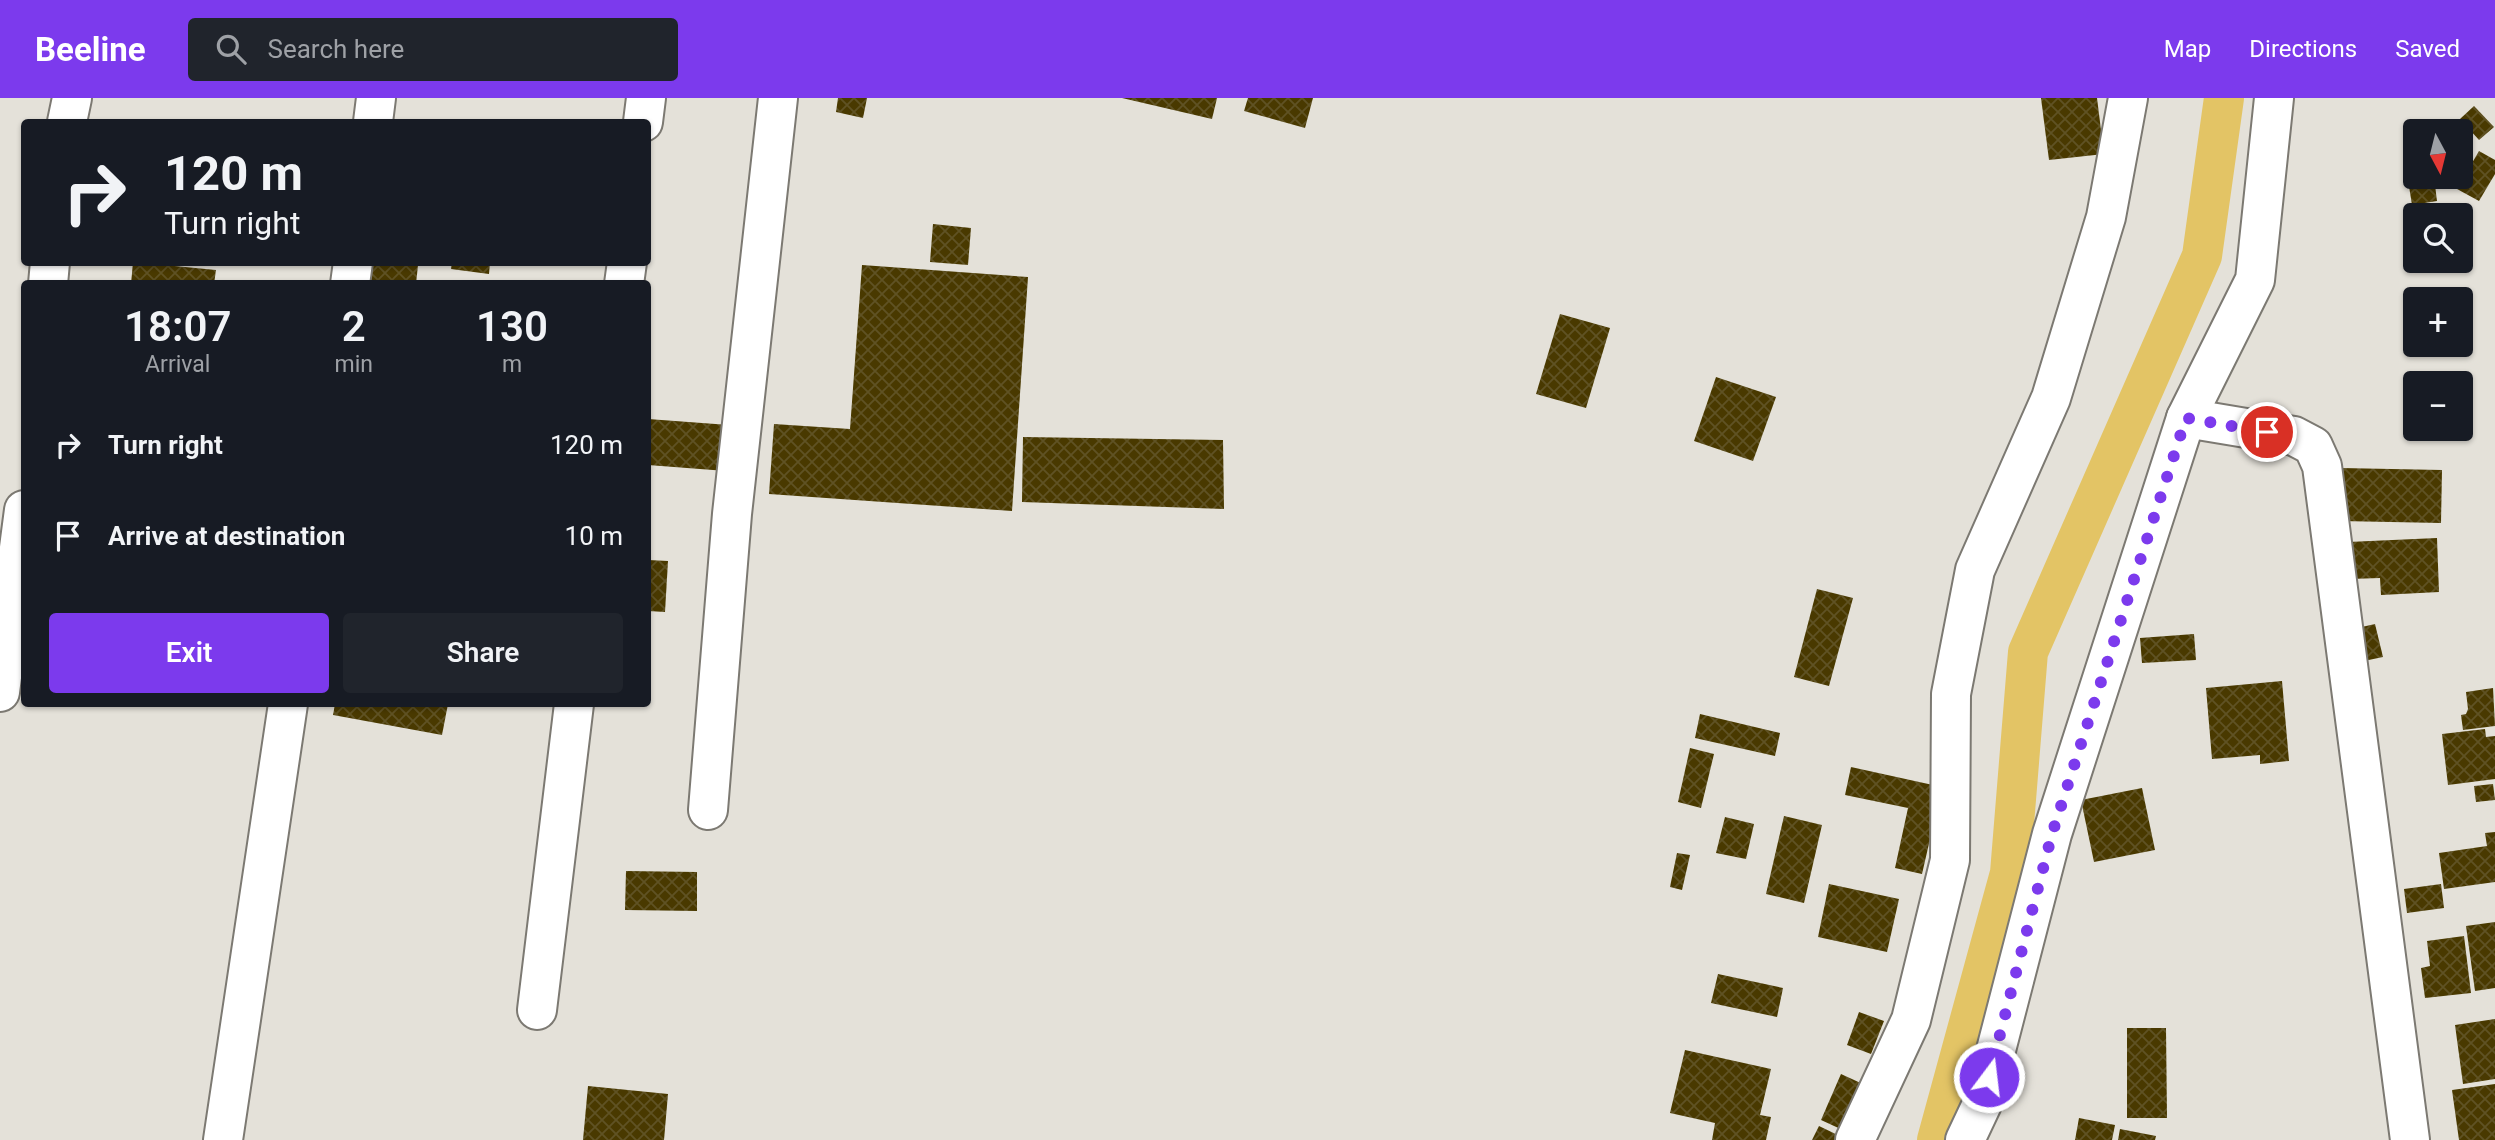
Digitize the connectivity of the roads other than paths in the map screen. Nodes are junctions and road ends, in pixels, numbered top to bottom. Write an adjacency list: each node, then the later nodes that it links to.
1 (72, 98): 7 (street)
2 (376, 98): 8 (street)
3 (646, 98): 9 (street)
4 (778, 98): 15 (street)
5 (2128, 98): 18 (street)
6 (2274, 98): 10 (street)
7 (68, 119)
8 (373, 119)
9 (643, 119)
10 (2186, 418): 19 (street); 20 (street)
11 (21, 533): 12 (street)
12 (0, 692)
13 (288, 707): 17 (street)
14 (574, 707): 16 (street)
15 (708, 810)
16 (537, 1010)
17 (223, 1140)
18 (1854, 1140)
19 (1965, 1140)
20 (2410, 1140)

